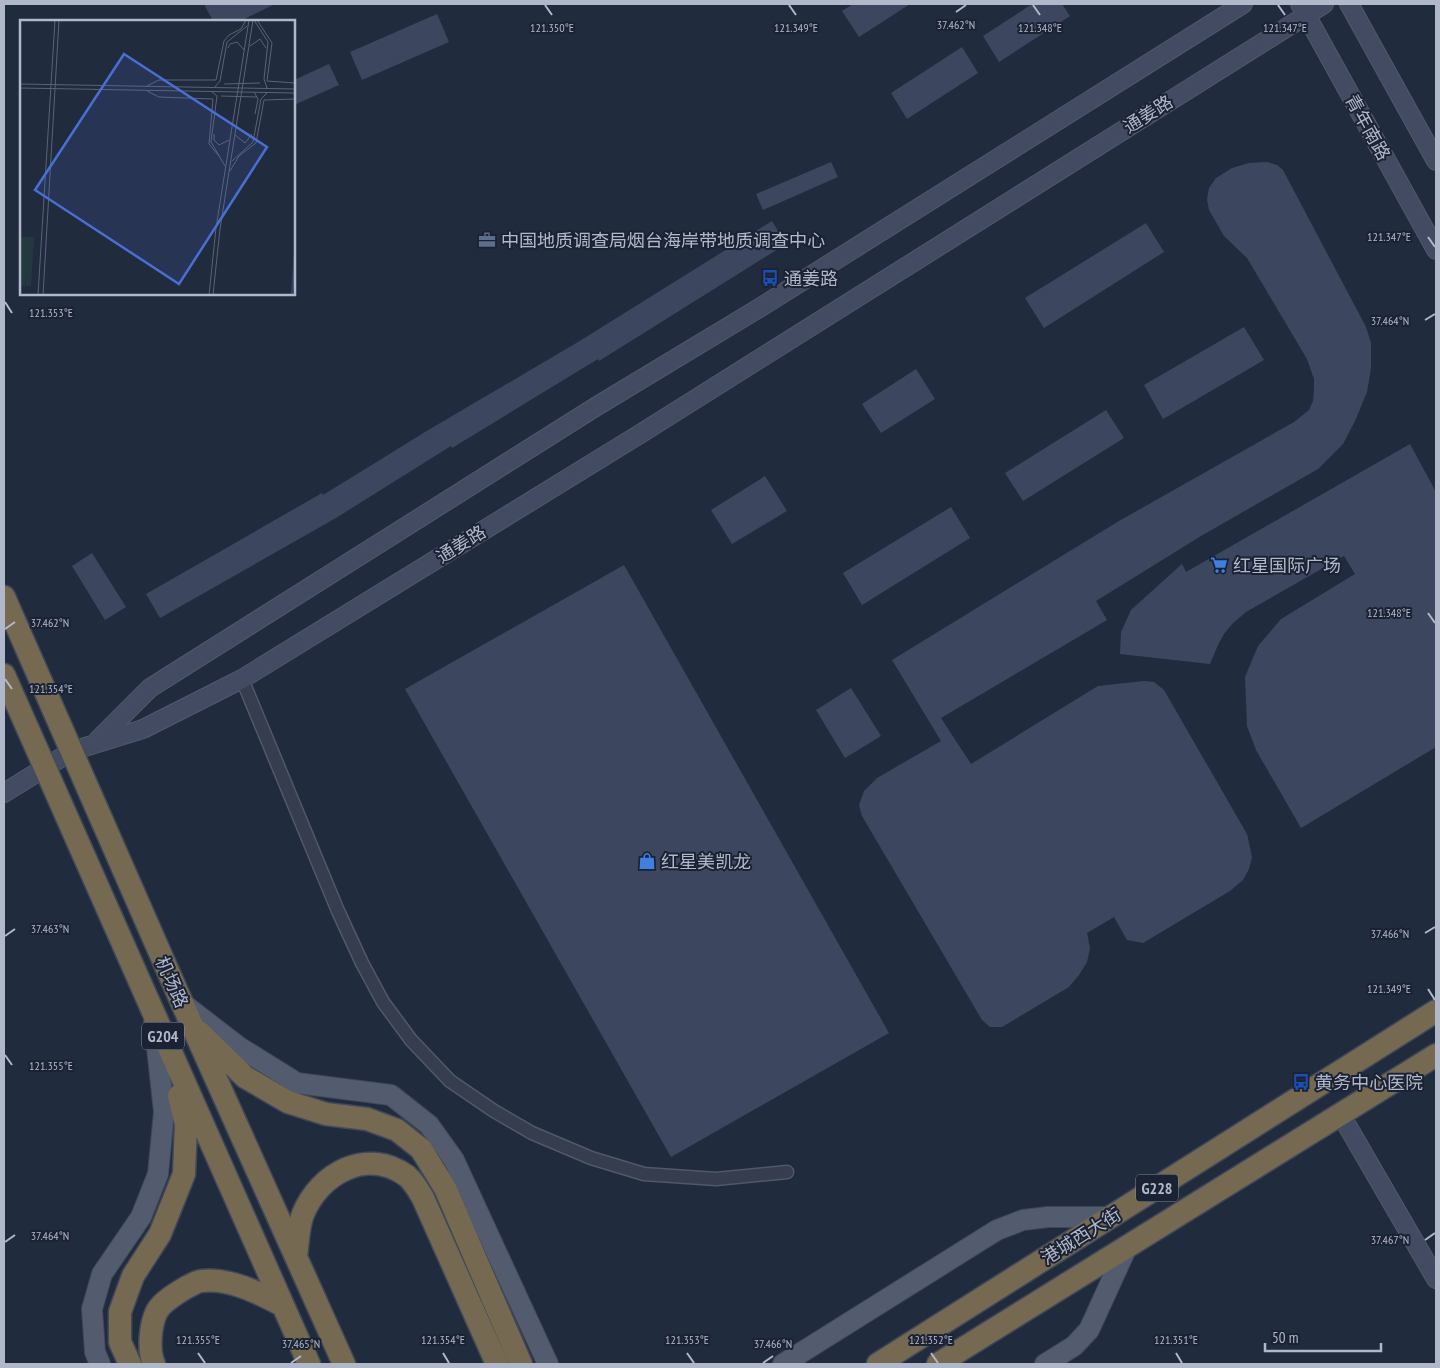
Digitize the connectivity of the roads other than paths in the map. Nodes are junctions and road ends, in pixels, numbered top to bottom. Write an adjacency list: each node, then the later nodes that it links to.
1 (1243, 4): 10 (street, 通姜路)
2 (1324, 4): 4 (street, 通姜路)
3 (1349, 4): 5 (street)
4 (1303, 9): 6 (street, 青年南路); 9 (street, 通姜路)
5 (1436, 161)
6 (1436, 250)
7 (4, 597): 11 (highway, 机场路 / G204)
8 (4, 675): 12 (highway, 机场路 / G204)
9 (242, 680): 10 (street, 通姜路); 21 (street)
10 (95, 743): 11 (street, 通姜路)
11 (72, 751): 12 (street, 通姜路); 14 (highway, 机场路 / G204)
12 (44, 768): 13 (street); 16 (highway, 机场路 / G204)
13 (4, 793)
14 (182, 1003): 17 (highway, 机场路 / G204); 34 (main road)
15 (1436, 1011): 22 (highway, 港城西大街 / G228)
16 (153, 1014): 18 (highway, 机场路 / G204); 27 (main road)
17 (192, 1026): 24 (highway, 机场路 / G204); 33 (highway)
18 (164, 1039): 26 (highway, 机场路 / G204); 28 (highway)
19 (1436, 1055): 20 (highway, 港城西大街 / G228)
20 (1341, 1115): 23 (highway, 港城西大街 / G228); 25 (street)
21 (788, 1172)
22 (1111, 1217): 35 (main road); 36 (highway, 港城西大街 / G228)
23 (1127, 1247): 37 (highway, 港城西大街 / G228); 38 (main road)
24 (296, 1256): 31 (highway, 机场路 / G204); 32 (highway)
25 (1436, 1279)
26 (282, 1304): 29 (highway); 30 (highway, 机场路 / G204)
27 (100, 1364)
28 (130, 1364)
29 (154, 1364)
30 (309, 1364)
31 (344, 1364)
32 (496, 1364)
33 (521, 1364)
34 (548, 1364)
35 (783, 1364)
36 (878, 1364)
37 (938, 1364)
38 (1045, 1364)

